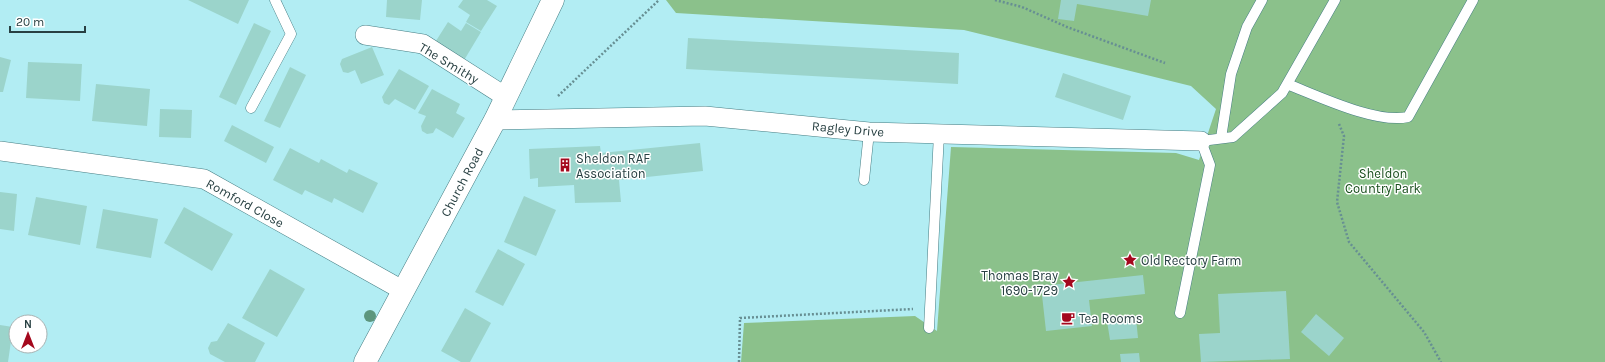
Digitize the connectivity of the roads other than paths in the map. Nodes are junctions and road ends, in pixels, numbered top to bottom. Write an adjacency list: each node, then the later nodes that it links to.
1 (275, 0): 9 (lane)
2 (553, 0): 8 (street, Church Road)
3 (1262, 0): 13 (lane)
4 (1335, 0): 7 (lane)
5 (1473, 0): 7 (lane)
6 (365, 34): 8 (street, The Smithy)
7 (1287, 84): 13 (lane)
8 (506, 97): 10 (street, Church Road)
9 (251, 108)
10 (495, 120): 11 (street, Ragley Drive); 17 (street, Church Road)
11 (869, 132): 12 (street, Ragley Drive); 16 (lane)
12 (939, 134): 14 (street, Ragley Drive); 19 (lane)
13 (1221, 138): 14 (lane)
14 (1201, 140): 18 (lane)
15 (0, 151): 17 (street, Romford Close)
16 (864, 180)
17 (404, 291): 20 (street, Church Road)
18 (1180, 314)
19 (929, 328)
20 (365, 362)

